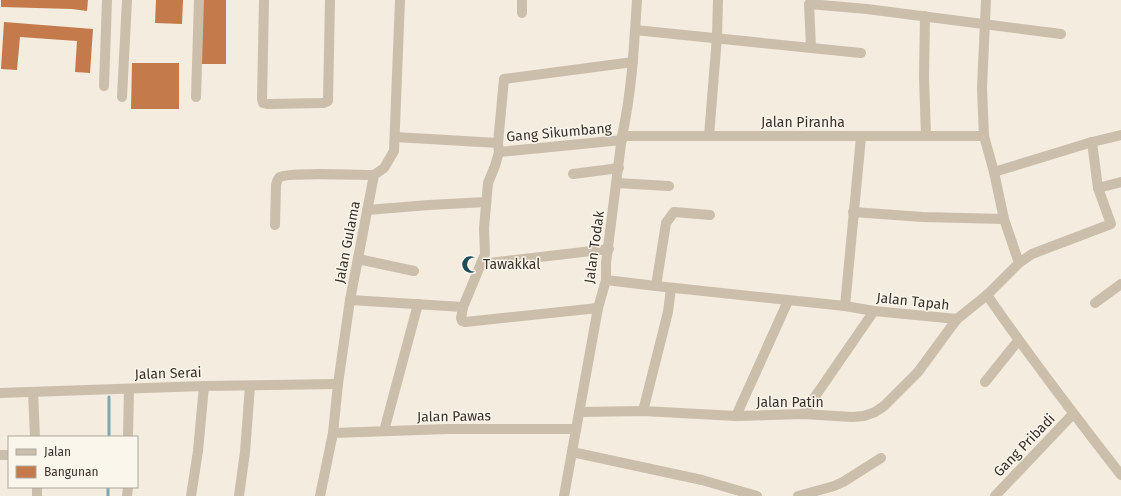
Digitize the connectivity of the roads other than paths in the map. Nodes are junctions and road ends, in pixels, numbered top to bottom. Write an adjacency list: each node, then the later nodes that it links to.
1 (107, 0): 20 (street)
2 (127, 0): 21 (street)
3 (199, 0): 22 (street)
4 (264, 0): 5 (street)
5 (330, 0)
6 (400, 0): 27 (street)
7 (522, 0): 11 (street)
8 (637, 0): 14 (street, Jalan Todak)
9 (718, 0): 16 (street)
10 (986, 0): 13 (street)
11 (522, 13)
12 (925, 16): 13 (street); 17 (street); 25 (street)
13 (985, 25): 15 (street); 26 (street)
14 (635, 30): 16 (street); 19 (street, Jalan Todak)
15 (1061, 34)
16 (717, 37): 17 (street); 24 (street)
17 (811, 47): 18 (street)
18 (861, 53)
19 (633, 62): 29 (street, Jalan Todak); 31 (street)
20 (104, 86)
21 (122, 97)
22 (196, 97)
23 (1121, 135): 30 (street)
24 (708, 136): 28 (street, Jalan Piranha); 29 (street, Jalan Piranha)
25 (926, 136): 26 (street, Jalan Piranha); 28 (street, Jalan Piranha)
26 (984, 136): 33 (street)
27 (395, 137): 31 (street, Gang Sikumbang); 35 (street)
28 (861, 137): 42 (street)
29 (622, 138): 31 (street, Gang Sikumbang); 32 (street, Jalan Todak)
30 (1092, 142): 33 (street); 39 (street)
31 (498, 147): 40 (street)
32 (619, 168): 34 (street); 37 (street, Jalan Todak)
33 (994, 172): 44 (street)
34 (572, 174)
35 (374, 175): 41 (street, Jalan Gulama); 45 (street)
36 (1121, 182): 39 (street)
37 (617, 183): 38 (street); 46 (street, Jalan Todak)
38 (669, 186)
39 (1098, 188): 48 (street, Jalan Tapah)
40 (486, 202): 41 (street); 49 (street)
41 (367, 210): 47 (street, Jalan Gulama)
42 (853, 212): 44 (street); 60 (street)
43 (710, 214): 53 (street)
44 (1004, 219): 48 (street)
45 (275, 225)
46 (609, 249): 49 (street); 51 (street, Jalan Todak)
47 (358, 259): 50 (street); 56 (street, Jalan Gulama)
48 (1020, 263): 55 (street, Jalan Tapah)
49 (481, 264): 61 (street)
50 (414, 271)
51 (606, 280): 53 (street, Jalan Tapah); 62 (street, Jalan Todak)
52 (1121, 284): 58 (street)
53 (656, 286): 54 (street, Jalan Tapah)
54 (671, 288): 57 (street, Jalan Tapah); 73 (street)
55 (986, 295): 64 (street, Jalan Tapah); 65 (street)
56 (350, 300): 59 (street); 67 (street, Jalan Gulama)
57 (788, 301): 60 (street, Jalan Tapah); 77 (street)
58 (1095, 302)
59 (418, 304): 61 (street); 79 (street)
60 (845, 306): 63 (street, Jalan Tapah)
61 (463, 307): 62 (street)
62 (598, 308): 74 (street, Jalan Todak)
63 (874, 311): 64 (street, Jalan Tapah); 75 (street)
64 (957, 319): 75 (street, Jalan Patin)
65 (1018, 341): 66 (street); 76 (street)
66 (985, 382)
67 (338, 384): 69 (street, Jalan Serai); 80 (street, Jalan Gulama)
68 (204, 386): 69 (street, Jalan Serai); 70 (street, Jalan Serai); 87 (street)
69 (250, 386): 88 (street)
70 (129, 389): 71 (street, Jalan Serai); 82 (street)
71 (33, 392): 72 (street, Jalan Serai); 81 (street)
72 (0, 393)
73 (643, 411): 74 (street, Jalan Patin); 77 (street, Jalan Patin)
74 (579, 412): 78 (street, Jalan Todak)
75 (802, 414): 77 (street, Jalan Patin)
76 (1073, 414): 85 (street); 93 (street, Gang Pribadi)
77 (736, 416)
78 (576, 429): 79 (street, Jalan Pawas); 83 (street, Jalan Todak)
79 (384, 431): 80 (street, Jalan Pawas)
80 (333, 433): 89 (street, Jalan Gulama)
81 (35, 436)
82 (128, 436)
83 (572, 452): 90 (street, Jalan Todak); 91 (street)
84 (881, 458): 86 (street)
85 (1121, 475)
86 (818, 494): 92 (street)
87 (191, 496)
88 (239, 496)
89 (320, 496)
90 (564, 496)
91 (757, 496)
92 (798, 496)
93 (995, 496)

